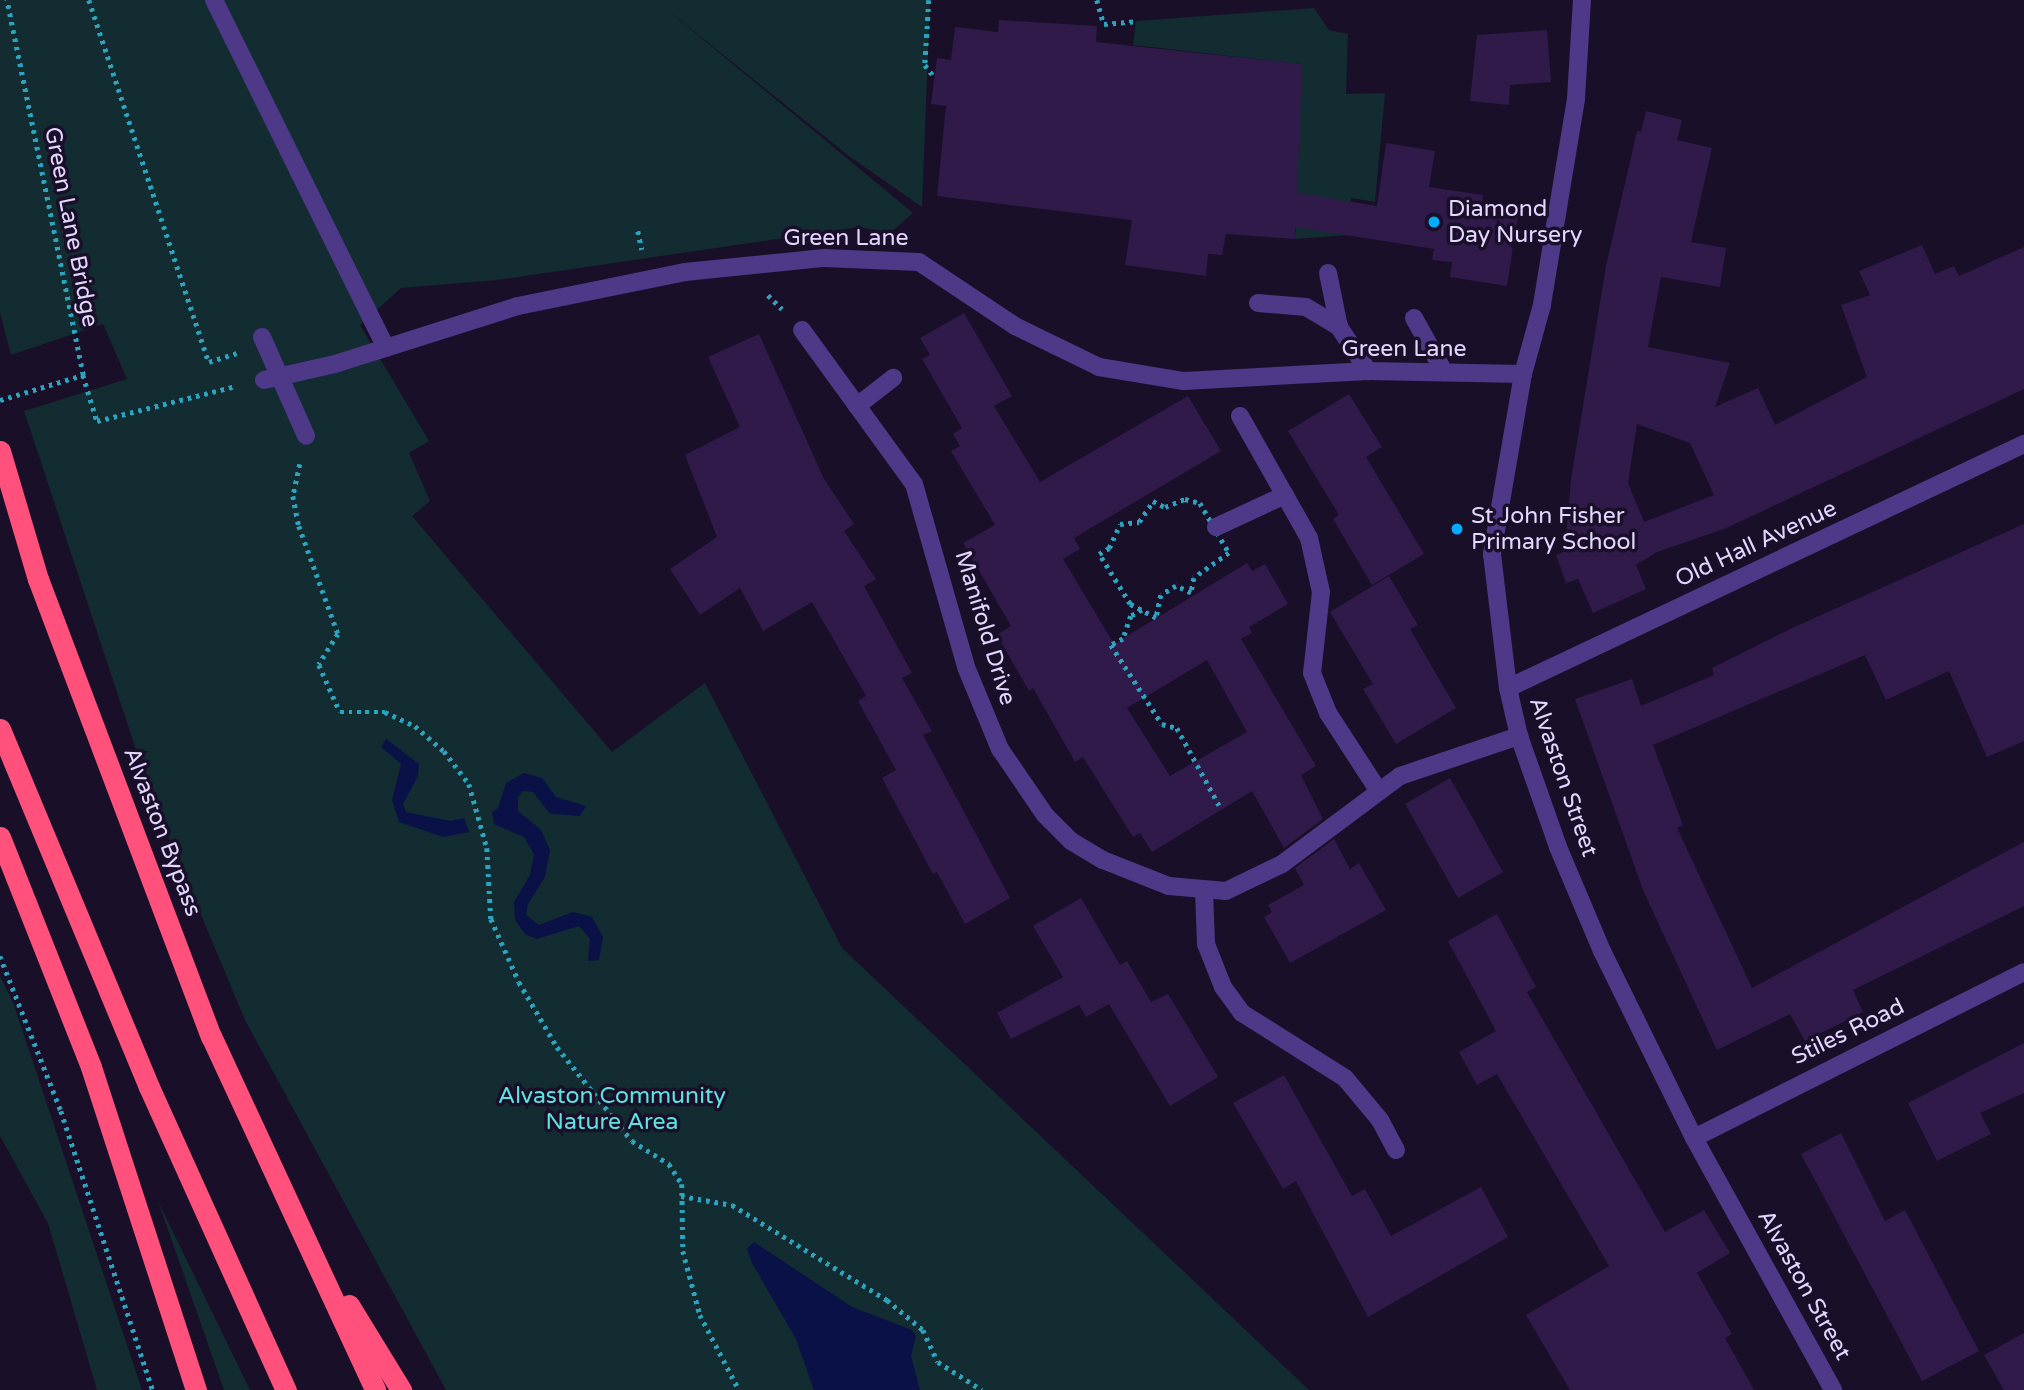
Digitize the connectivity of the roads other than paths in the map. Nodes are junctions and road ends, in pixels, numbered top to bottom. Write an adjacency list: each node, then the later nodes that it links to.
1 (214, 0): 9 (street)
2 (1582, 0): 12 (street, Alvaston Street)
3 (1328, 273): 6 (street)
4 (1258, 303): 6 (street)
5 (1413, 318): 11 (street)
6 (1339, 327): 10 (street)
7 (802, 330): 15 (street, Manifold Drive)
8 (262, 337): 14 (street)
9 (386, 348): 10 (street, Green Lane); 14 (street, Green Lane)
10 (1368, 371): 11 (street, Green Lane)
11 (1444, 372): 12 (street, Green Lane)
12 (1523, 374): 22 (street, Alvaston Street)
13 (893, 377): 15 (street)
14 (271, 378): 17 (street)
15 (857, 406): 27 (street, Manifold Drive)
16 (1240, 416): 20 (street)
17 (306, 436)
18 (2024, 444): 22 (street, Old Hall Avenue)
19 (0, 452): 31 (highway, Alvaston Bypass)
20 (1285, 495): 21 (street); 25 (street)
21 (1216, 527)
22 (1508, 688): 24 (street, Alvaston Street)
23 (0, 729): 33 (highway)
24 (1519, 736): 25 (street, Manifold Drive); 29 (street, Alvaston Street)
25 (1378, 790): 27 (street, Manifold Drive)
26 (0, 836): 32 (highway)
27 (1204, 891): 30 (street)
28 (2024, 972): 29 (street, Stiles Road)
29 (1694, 1138): 36 (street, Alvaston Street)
30 (1396, 1150)
31 (299, 1223): 34 (highway); 35 (highway)
32 (196, 1390)
33 (286, 1390)
34 (375, 1390)
35 (401, 1390)
36 (1833, 1390)

